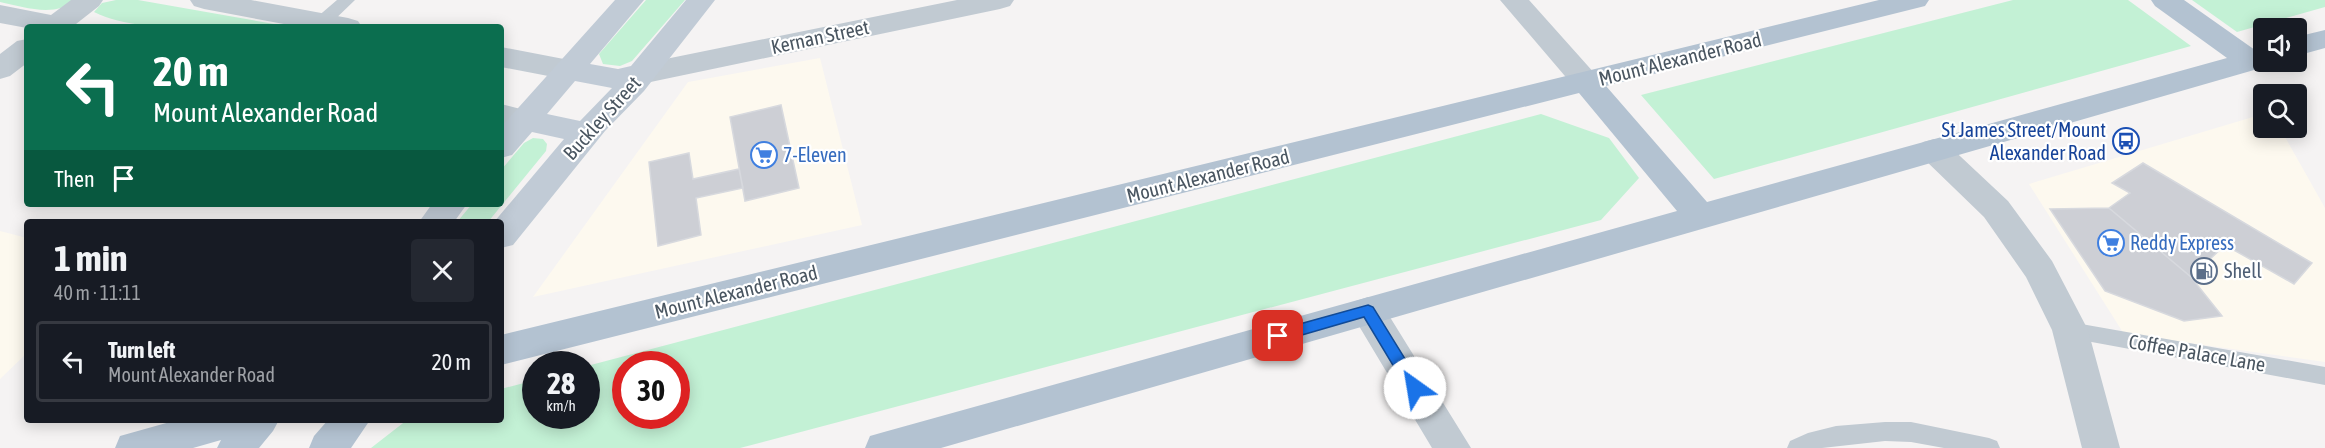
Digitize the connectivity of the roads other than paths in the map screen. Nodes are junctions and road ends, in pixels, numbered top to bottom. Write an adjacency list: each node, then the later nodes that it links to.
1 (89, 0): 12 (street)
2 (204, 0): 13 (street)
3 (347, 0): 14 (lane)
4 (630, 0): 22 (main road)
5 (702, 0): 23 (main road, Buckley Street)
6 (1000, 0): 23 (street, Kernan Street)
7 (1515, 0): 24 (street)
8 (1915, 0): 24 (main road, Mount Alexander Road)
9 (2165, 0): 18 (main road)
10 (0, 14): 11 (street)
11 (48, 24)
12 (60, 24)
13 (330, 24)
14 (335, 24)
15 (2325, 39): 16 (main road)
16 (2307, 44)
17 (24, 50): 21 (street)
18 (2253, 56)
19 (504, 58): 22 (street)
20 (2253, 60): 28 (main road)
21 (0, 69)
22 (569, 70): 23 (main road); 25 (main road)
23 (641, 74): 26 (main road, Buckley Street)
24 (1586, 82): 30 (main road); 35 (main road, Mount Alexander Road)
25 (513, 117): 26 (main road); 27 (main road)
26 (587, 133): 32 (main road, Buckley Street)
27 (504, 140)
28 (1934, 150): 30 (main road); 34 (street)
29 (448, 207): 31 (main road)
30 (1701, 217): 33 (main road)
31 (438, 219)
32 (504, 232)
33 (1368, 311): 43 (main road); 44 (street)
34 (2070, 330): 36 (lane, Coffee Palace Lane); 47 (street)
35 (504, 349)
36 (2325, 376)
37 (226, 423): 40 (main road)
38 (257, 423): 41 (main road)
39 (349, 423): 42 (main road)
40 (134, 448)
41 (236, 448)
42 (328, 448)
43 (884, 448)
44 (1452, 448)
45 (1798, 448): 46 (lane)
46 (1989, 448)
47 (2101, 448)

